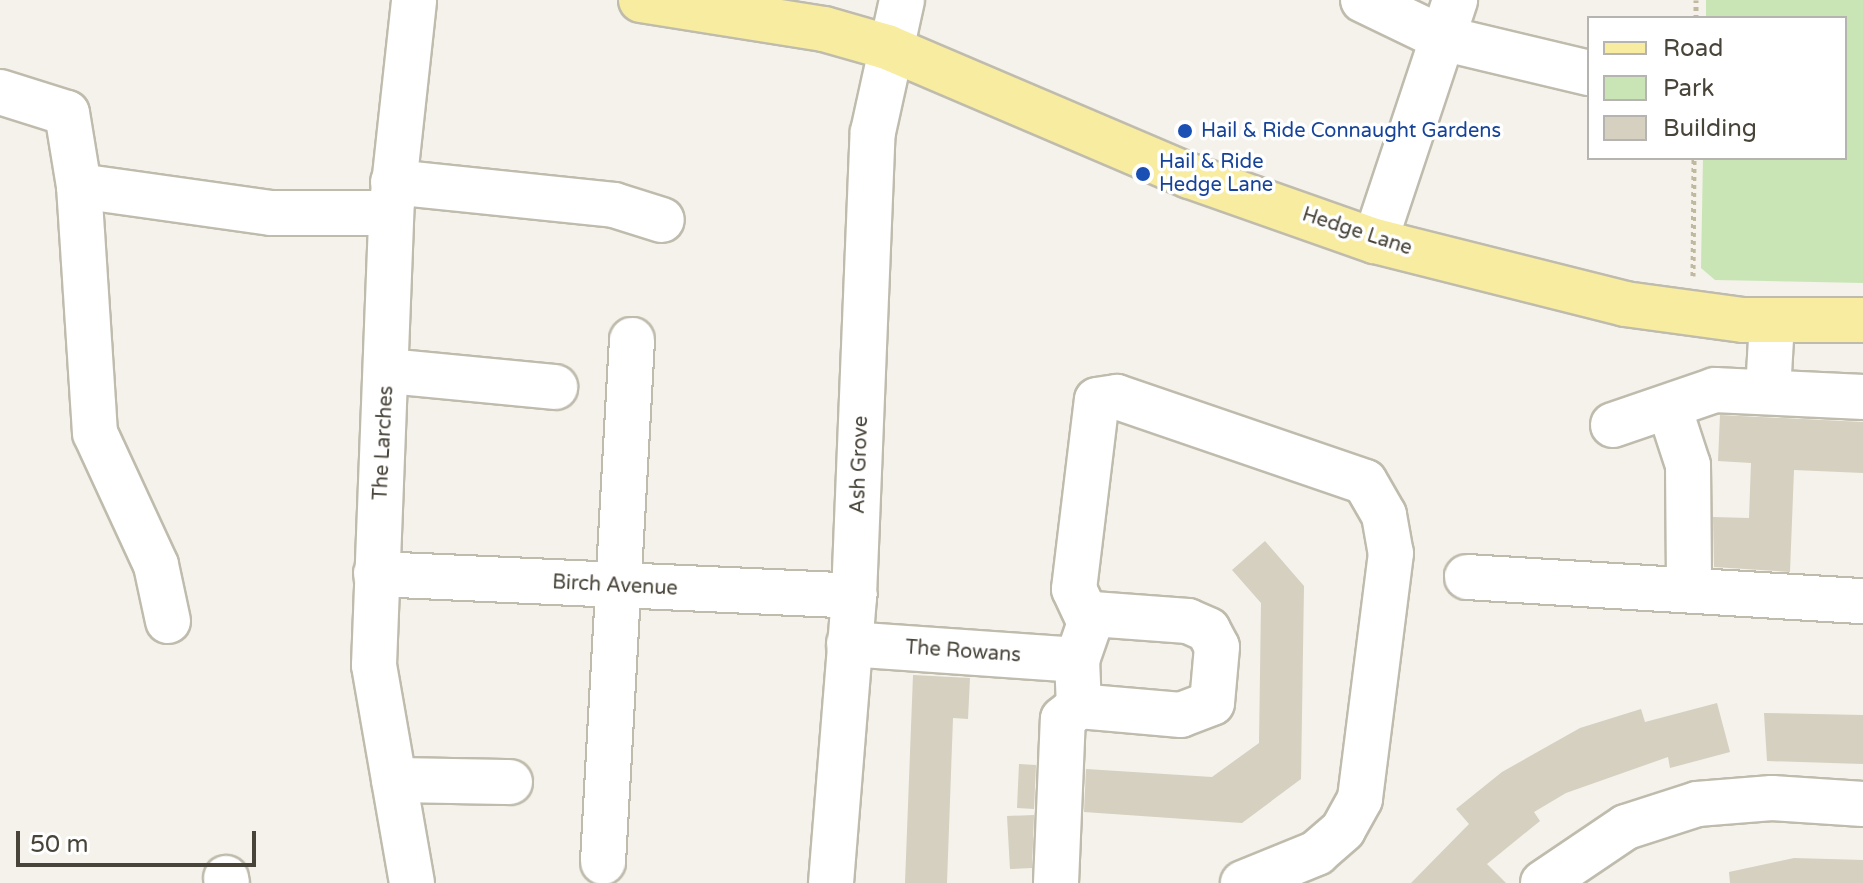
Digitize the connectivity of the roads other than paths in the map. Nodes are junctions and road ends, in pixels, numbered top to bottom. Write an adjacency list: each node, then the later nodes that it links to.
1 (414, 0): 10 (street, The Larches)
2 (641, 0): 6 (main road, Hedge Lane)
3 (902, 0): 6 (street, Ash Grove)
4 (1363, 0): 5 (street)
5 (1449, 19): 7 (street); 12 (street)
6 (887, 47): 12 (main road, Hedge Lane); 26 (street, Ash Grove)
7 (1587, 72)
8 (0, 92): 9 (street)
9 (79, 186): 10 (street); 29 (street)
10 (392, 198): 11 (street); 16 (street, The Larches)
11 (662, 220)
12 (1375, 241): 14 (main road, Hedge Lane)
13 (1863, 320): 14 (main road, Hedge Lane)
14 (1772, 322): 18 (street)
15 (632, 340): 24 (street)
16 (388, 371): 17 (street); 22 (street, The Larches)
17 (555, 387)
18 (1768, 391): 19 (street); 20 (street)
19 (1863, 397)
20 (1669, 407): 21 (street); 25 (street)
21 (1613, 425)
22 (376, 574): 24 (street, Birch Avenue); 33 (street, The Larches)
23 (1467, 577): 25 (street)
24 (616, 587): 26 (street, Birch Avenue); 36 (street)
25 (1689, 590): 27 (street)
26 (854, 596): 30 (street, Ash Grove)
27 (1863, 601)
28 (1088, 619): 31 (street); 32 (street); 40 (street)
29 (168, 621)
30 (849, 644): 31 (street, The Rowans); 38 (street, Ash Grove)
31 (1077, 660): 32 (street)
32 (1079, 706): 39 (street)
33 (394, 780): 34 (street); 37 (street, The Larches)
34 (510, 782)
35 (1863, 804): 41 (street)
36 (603, 862)
37 (412, 883)
38 (831, 883)
39 (1056, 883)
40 (1243, 883)
41 (1543, 883)

